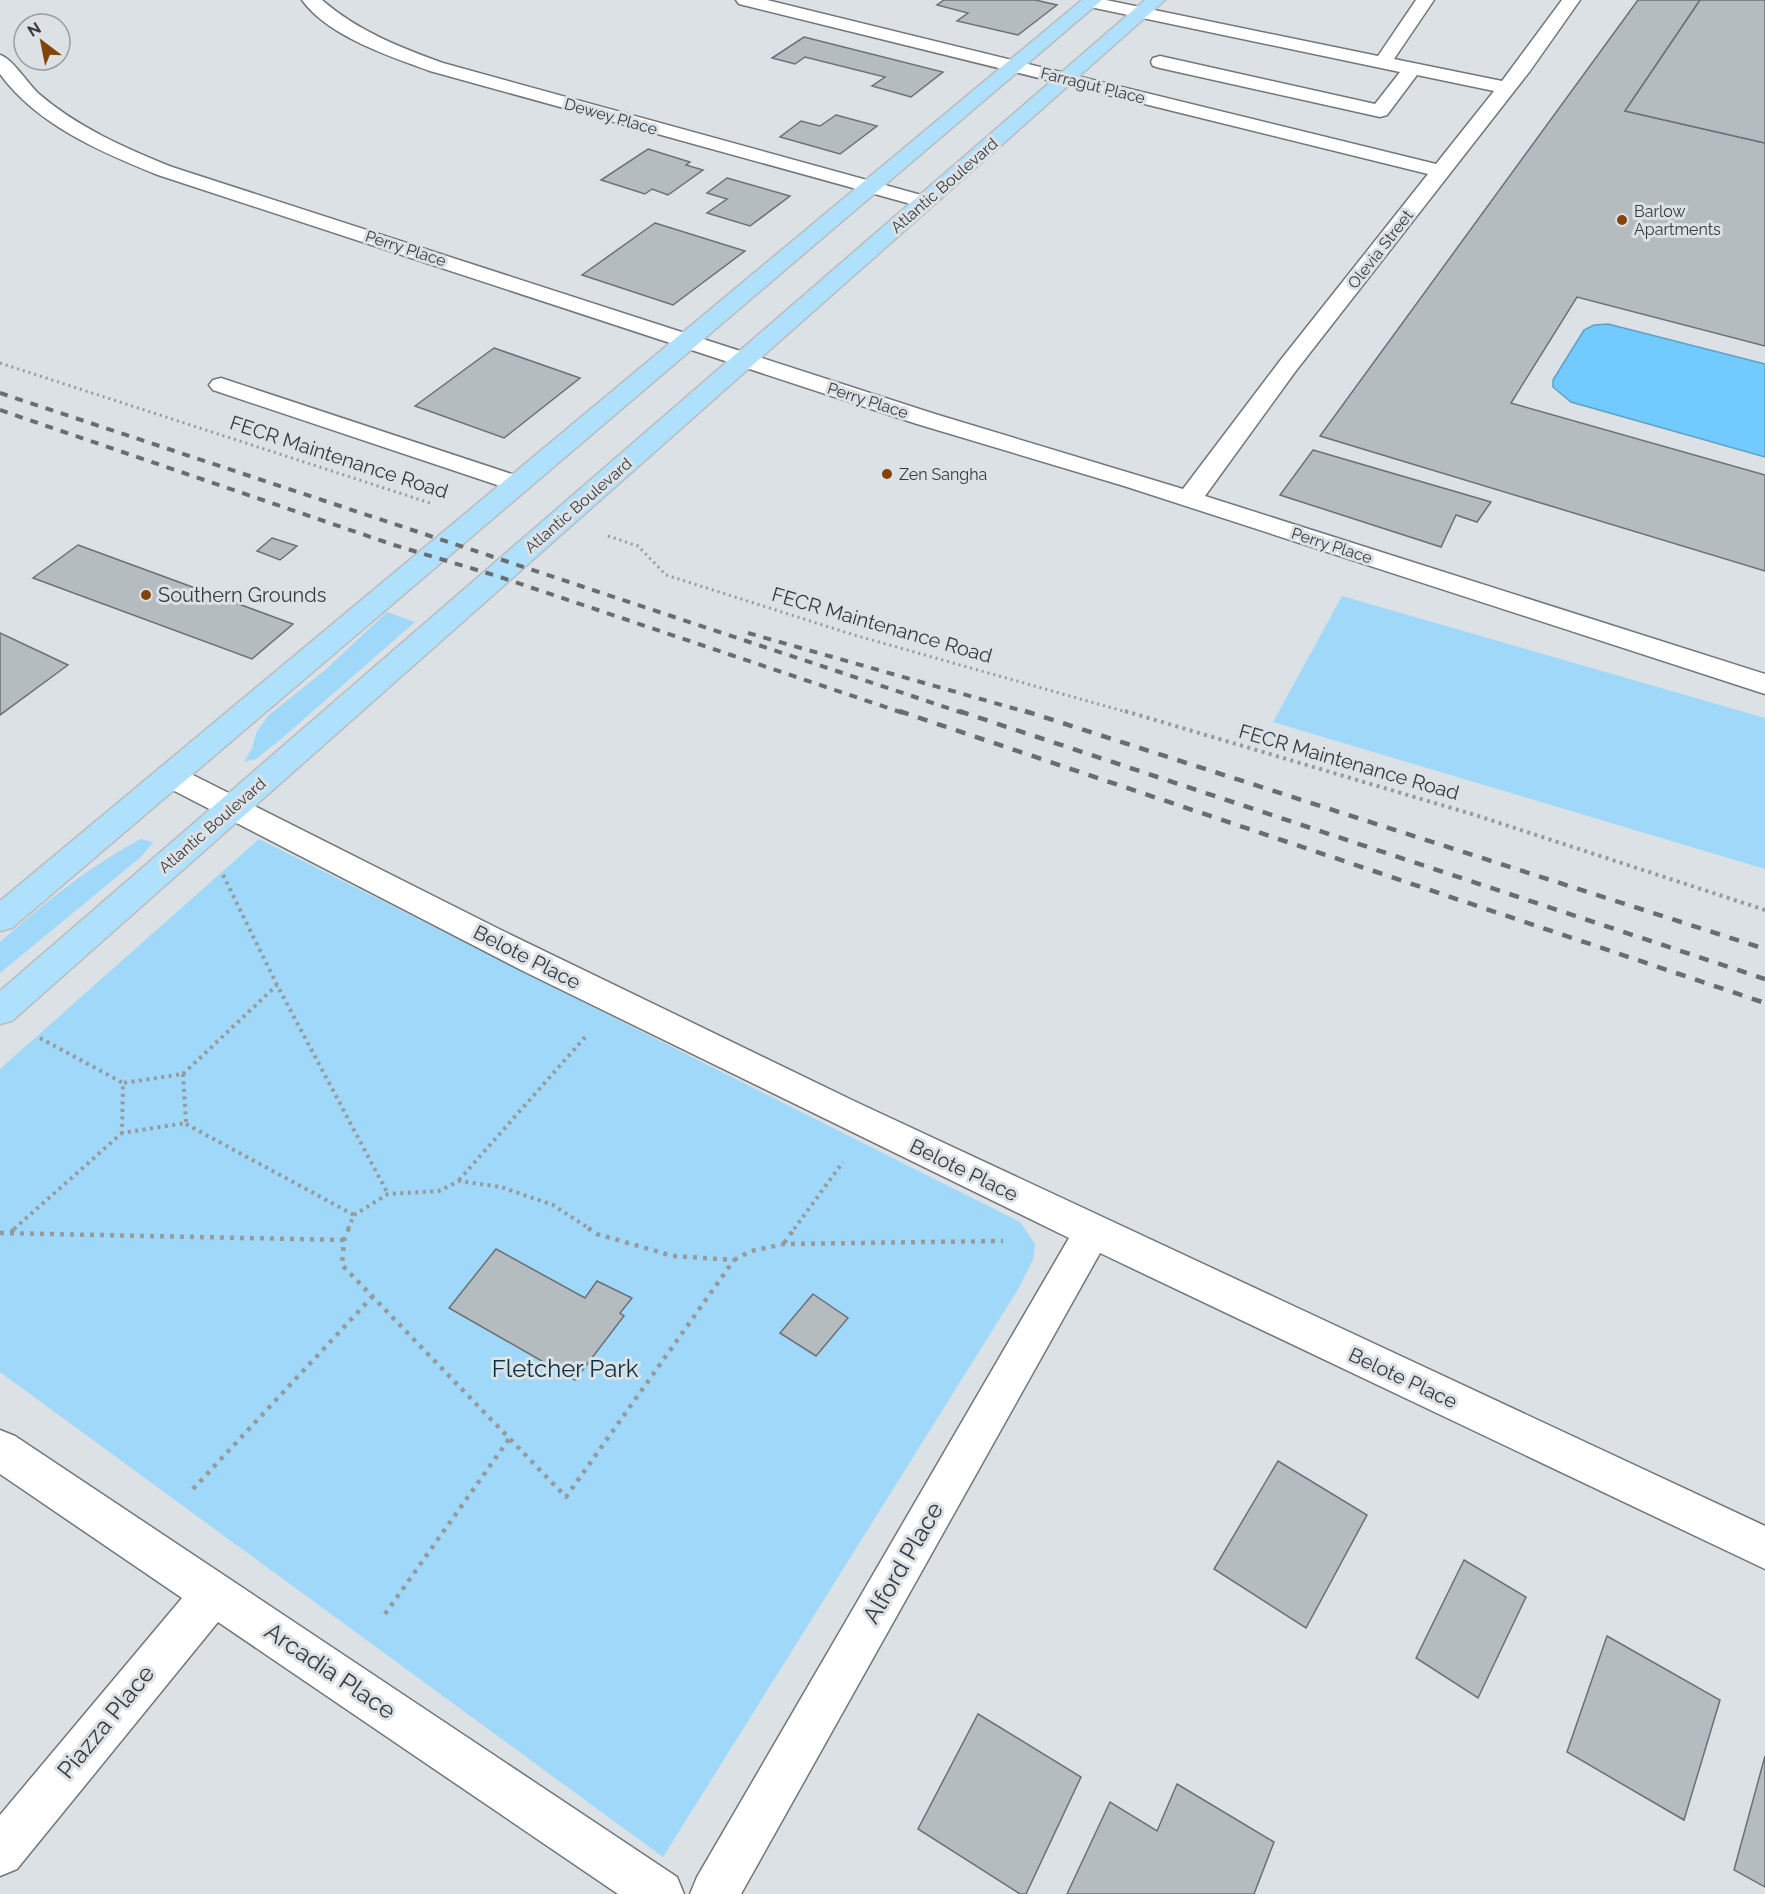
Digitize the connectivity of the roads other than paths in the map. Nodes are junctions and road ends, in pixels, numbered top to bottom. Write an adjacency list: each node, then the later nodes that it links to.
1 (311, 0): 17 (street, Dewey Place)
2 (745, 0): 10 (street, Farragut Place)
3 (1425, 0): 9 (street)
4 (1570, 0): 13 (street, Olevia Street)
5 (1092, 1): 6 (street); 10 (main road)
6 (1149, 6): 7 (street); 12 (main road, Atlantic Boulevard)
7 (1199, 24): 9 (street); 14 (street)
8 (0, 61): 19 (street, Perry Place)
9 (1382, 63): 11 (street)
10 (1015, 66): 12 (street, Farragut Place); 17 (main road)
11 (1412, 69): 13 (street); 14 (street)
12 (1067, 78): 15 (street, Farragut Place); 18 (main road, Atlantic Boulevard)
13 (1506, 88): 16 (street, Olevia Street)
14 (1242, 93): 15 (street)
15 (1218, 117): 16 (street, Farragut Place)
16 (1442, 171): 23 (street, Olevia Street)
17 (870, 188): 18 (street, Dewey Place); 19 (main road)
18 (925, 202): 20 (main road, Atlantic Boulevard)
19 (686, 342): 20 (street, Perry Place); 22 (main road)
20 (745, 360): 23 (street, Perry Place); 26 (main road, Atlantic Boulevard)
21 (221, 385): 22 (street)
22 (518, 484): 25 (main road)
23 (1190, 499): 24 (street, Perry Place)
24 (1765, 684)
25 (170, 776): 26 (street, Belote Place); 27 (main road)
26 (232, 807): 28 (main road, Atlantic Boulevard); 29 (street, Belote Place)
27 (0, 919)
28 (0, 1011)
29 (1082, 1227): 31 (street, Belote Place); 35 (street, Alford Place)
30 (0, 1450): 32 (street, Arcadia Place)
31 (1765, 1548)
32 (214, 1593): 33 (street, Piazza Place); 34 (street, Arcadia Place)
33 (0, 1852)
34 (660, 1894)
35 (714, 1894)

